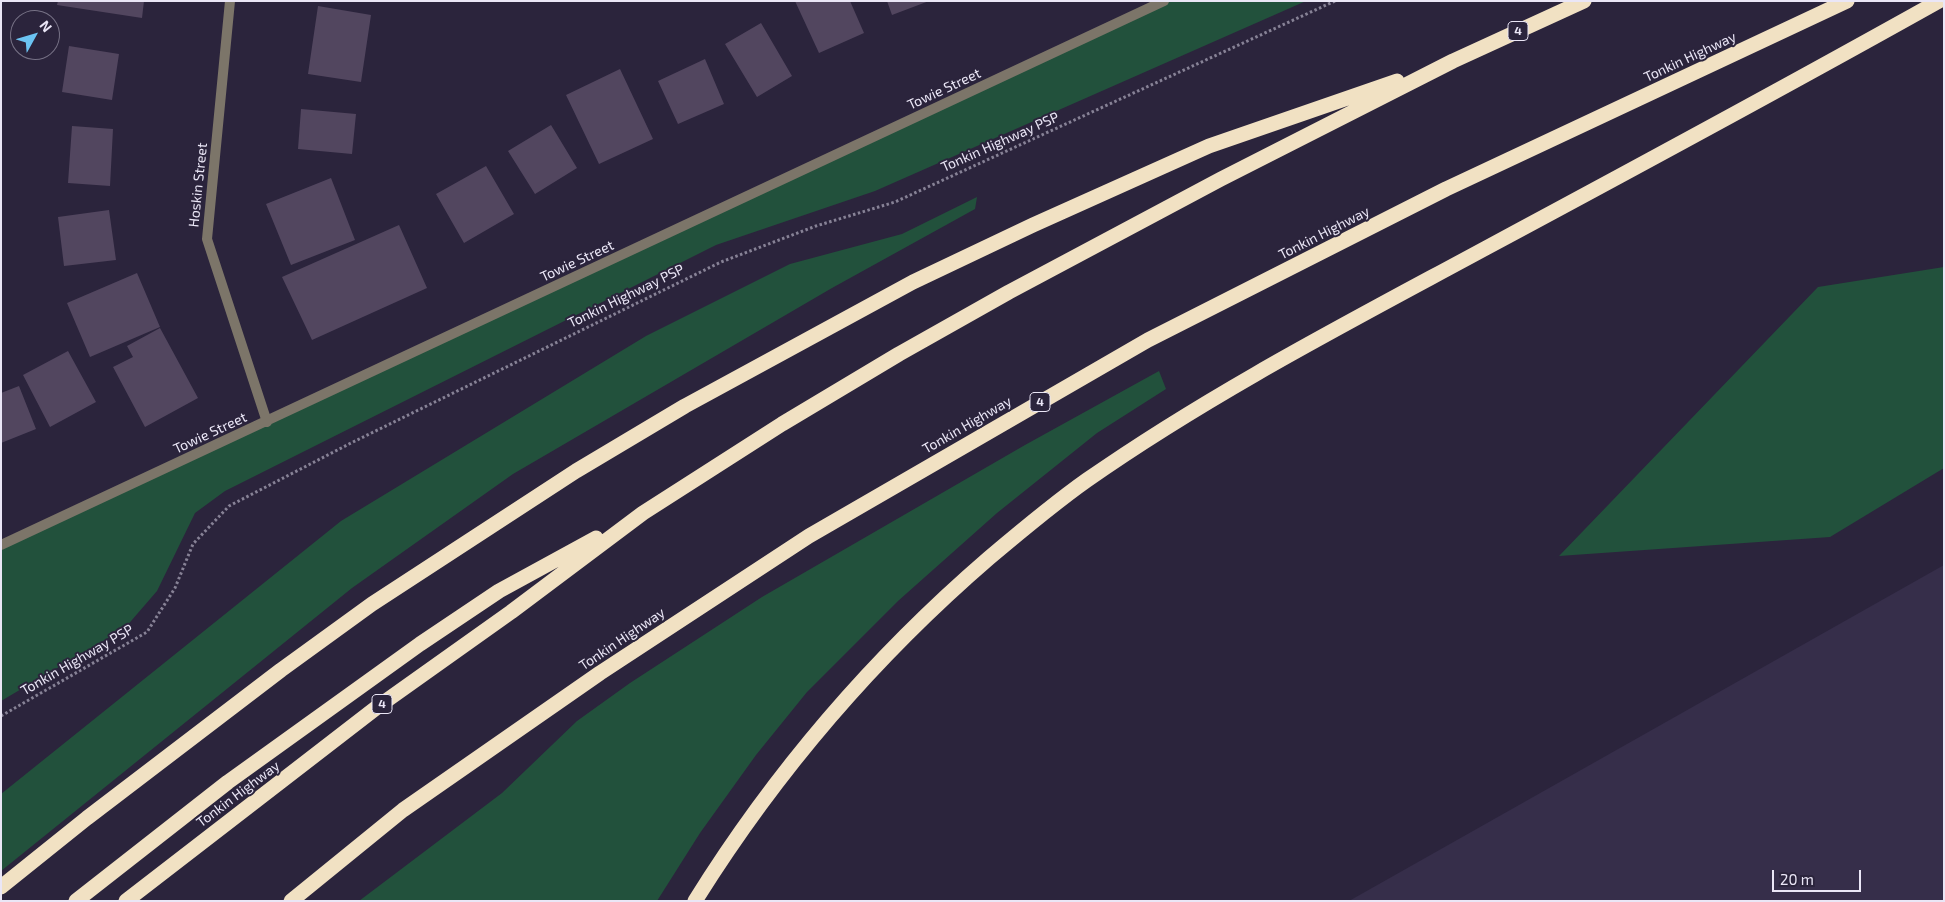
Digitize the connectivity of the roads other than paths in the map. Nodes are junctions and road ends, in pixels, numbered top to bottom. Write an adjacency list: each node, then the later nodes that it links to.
1 (230, 1): 7 (street, Hoskin Street)
2 (1164, 1): 7 (street, Towie Street)
3 (1584, 1): 6 (highway, Tonkin Highway / 4)
4 (1847, 1): 13 (highway, Tonkin Highway / 4)
5 (1939, 1): 14 (highway)
6 (1453, 61): 8 (highway, Tonkin Highway / 4); 10 (highway)
7 (267, 422): 9 (street, Towie Street)
8 (643, 512): 11 (highway); 12 (highway, Tonkin Highway / 4)
9 (1, 545)
10 (1, 887)
11 (76, 901)
12 (126, 901)
13 (291, 901)
14 (695, 901)

